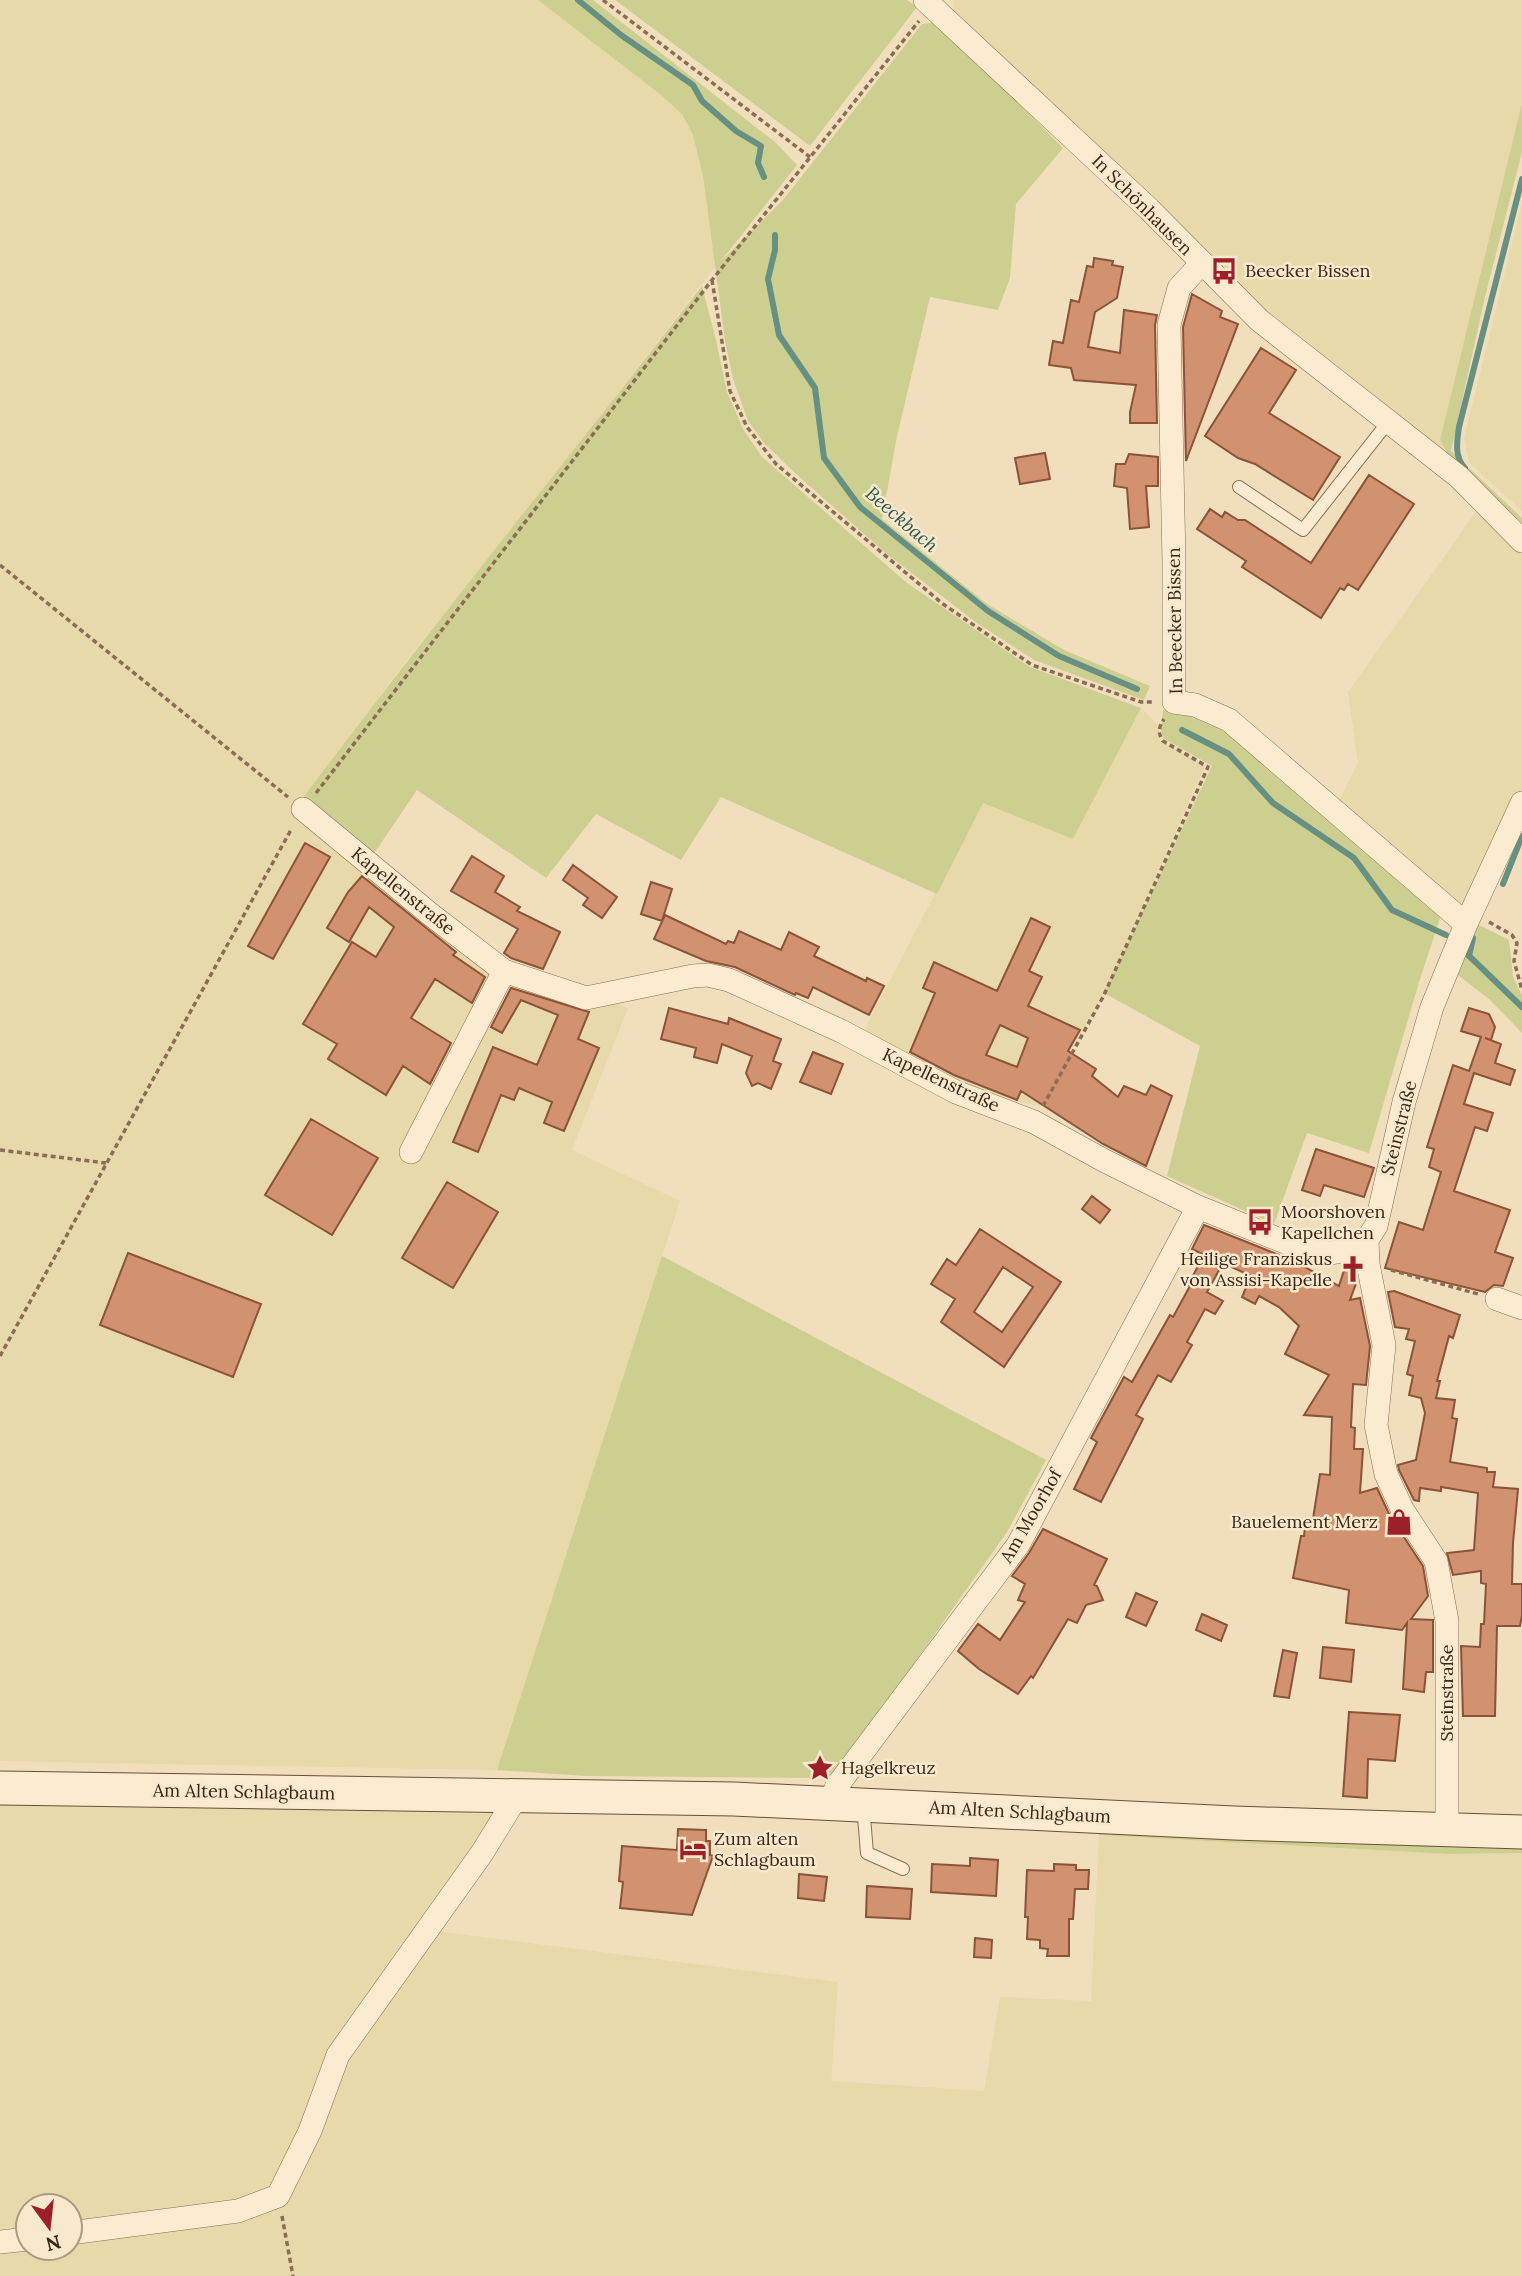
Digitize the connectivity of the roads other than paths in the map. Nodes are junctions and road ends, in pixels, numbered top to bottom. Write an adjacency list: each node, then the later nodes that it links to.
1 (931, 2): 2 (street, In Schönhausen)
2 (1201, 264): 3 (street, In Schönhausen); 8 (street, In Beecker Bissen)
3 (1389, 421): 4 (lane); 5 (street, In Schönhausen)
4 (1239, 487)
5 (1522, 541)
6 (1522, 803): 8 (street, Steinstraße)
7 (303, 809): 9 (street, Kapellenstraße)
8 (1466, 924): 12 (street, Steinstraße)
9 (504, 971): 10 (street); 11 (street, Kapellenstraße)
10 (411, 1152)
11 (1198, 1207): 12 (street, Kapellenstraße); 17 (street, Am Moorhof)
12 (1367, 1240): 19 (street, Steinstraße)
13 (1497, 1299): 14 (street)
14 (1522, 1308)
15 (0, 1788): 16 (main road, Am Alten Schlagbaum)
16 (503, 1795): 17 (main road, Am Alten Schlagbaum); 22 (street)
17 (830, 1803): 18 (main road, Am Alten Schlagbaum)
18 (863, 1805): 19 (main road, Am Alten Schlagbaum); 21 (lane)
19 (1447, 1831): 20 (main road, Am Alten Schlagbaum)
20 (1522, 1832)
21 (904, 1869)
22 (84, 2231)

